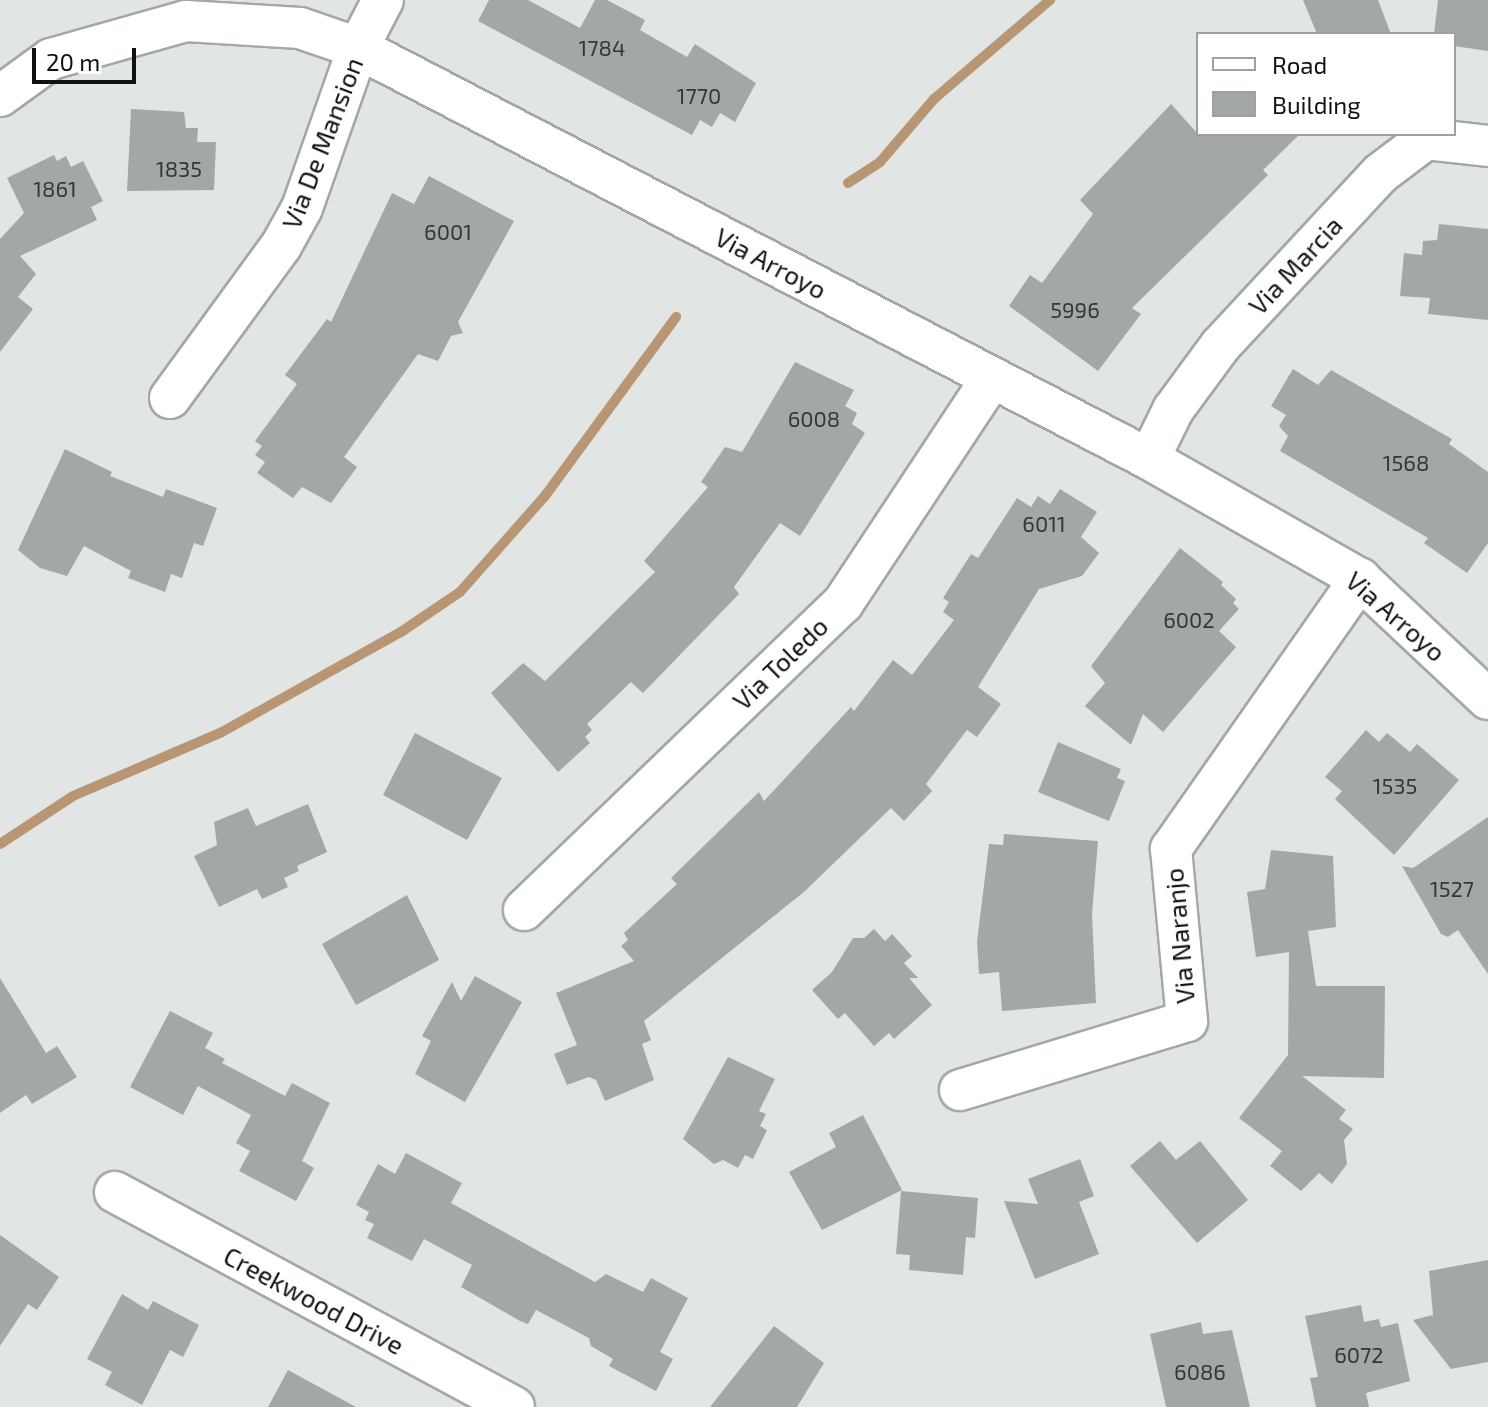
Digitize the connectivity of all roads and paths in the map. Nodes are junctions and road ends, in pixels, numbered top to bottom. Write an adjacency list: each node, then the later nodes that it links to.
1 (383, 0): 2 (street, Via De Mansion)
2 (358, 48): 3 (street, Via Arroyo); 5 (street, Via Arroyo); 6 (street, Via De Mansion)
3 (0, 96)
4 (1488, 146): 7 (street, Via Marcia)
5 (991, 379): 7 (street, Via Arroyo); 10 (street, Via Toledo)
6 (170, 398)
7 (1149, 459): 8 (street, Via Arroyo)
8 (1360, 579): 9 (street, Via Arroyo); 11 (street, Via Naranjo)
9 (1488, 699)
10 (524, 910)
11 (960, 1090)
12 (115, 1192): 13 (street, Creekwood Drive)
13 (514, 1407)

